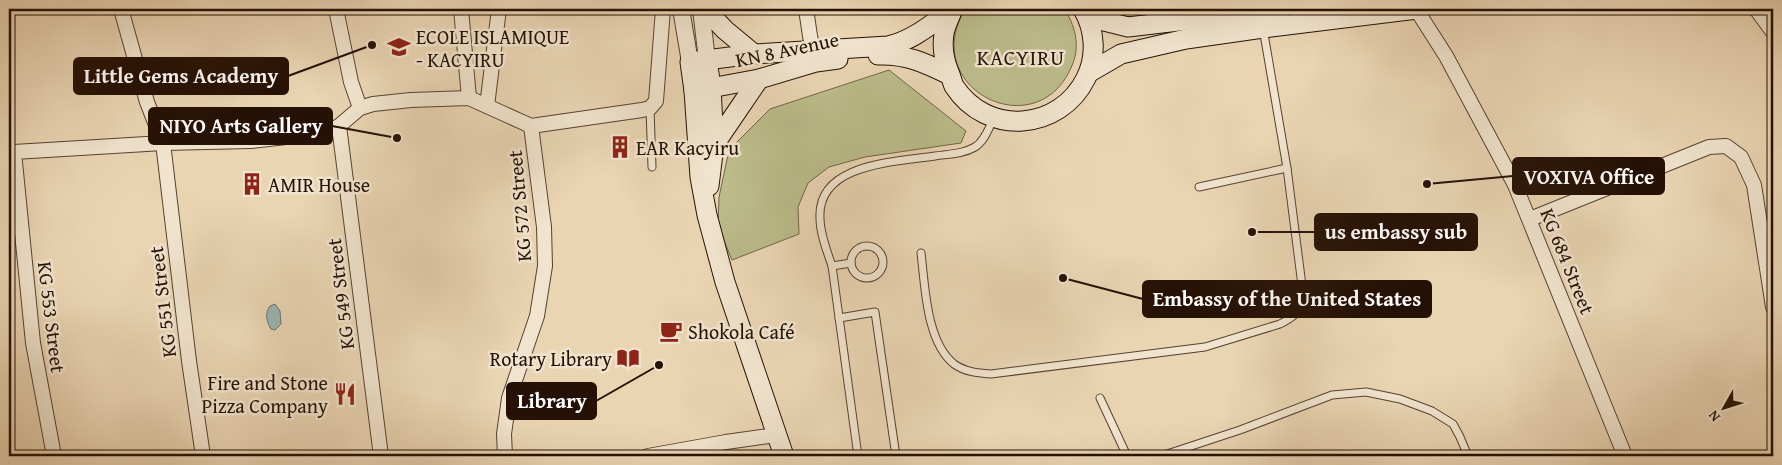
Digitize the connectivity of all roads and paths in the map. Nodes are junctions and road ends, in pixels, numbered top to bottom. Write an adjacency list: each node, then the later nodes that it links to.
1 (121, 9): 31 (street, KG 551 Street)
2 (336, 9): 26 (street)
3 (461, 9): 24 (street)
4 (499, 9): 25 (street)
5 (663, 9): 27 (street)
6 (681, 9): 19 (street)
7 (702, 9): 19 (street)
8 (706, 9): 17 (main road)
9 (806, 9): 18 (street)
10 (953, 9): 18 (main road); 21 (main road)
11 (1281, 9): 14 (main road)
12 (1416, 9): 15 (main road); 37 (street, KG 684 Street)
13 (1756, 9): 16 (street)
14 (1085, 13): 20 (main road)
15 (1263, 28): 20 (main road); 34 (lane)
16 (1773, 32)
17 (754, 54): 18 (main road); 19 (main road)
18 (815, 56): 21 (main road, KN 8 Avenue); 22 (main road, KN 8 Avenue)
19 (698, 61): 23 (main road)
20 (1090, 72): 28 (main road)
21 (950, 75): 28 (main road)
22 (759, 79): 23 (main road, KN 8 Avenue); 32 (main road)
23 (702, 89): 32 (main road); 36 (main road)
24 (468, 98): 25 (street); 26 (street)
25 (487, 106): 30 (street)
26 (360, 108): 29 (street)
27 (646, 109): 30 (street); 33 (lane)
28 (994, 118): 40 (lane)
29 (339, 126): 31 (street); 47 (street, KG 549 Street)
30 (531, 126): 48 (street, KG 572 Street)
31 (162, 144): 45 (street, KG 553 Street); 46 (street, KG 551 Street)
32 (714, 145): 36 (main road)
33 (652, 167)
34 (1287, 168): 35 (lane); 38 (lane)
35 (1199, 187)
36 (707, 215): 44 (main road)
37 (1530, 219): 41 (street); 56 (street, KG 684 Street)
38 (921, 253)
39 (851, 262): 39 (lane); 40 (lane)
40 (832, 266): 42 (lane)
41 (1773, 307)
42 (839, 318): 51 (lane); 52 (lane)
43 (1100, 398): 53 (lane)
44 (776, 435): 49 (street); 50 (main road)
45 (54, 456)
46 (203, 456)
47 (381, 456)
48 (505, 456)
49 (648, 456)
50 (784, 456)
51 (858, 456)
52 (896, 456)
53 (1127, 456)
54 (1161, 456): 55 (lane)
55 (1468, 456)
56 (1625, 456)

